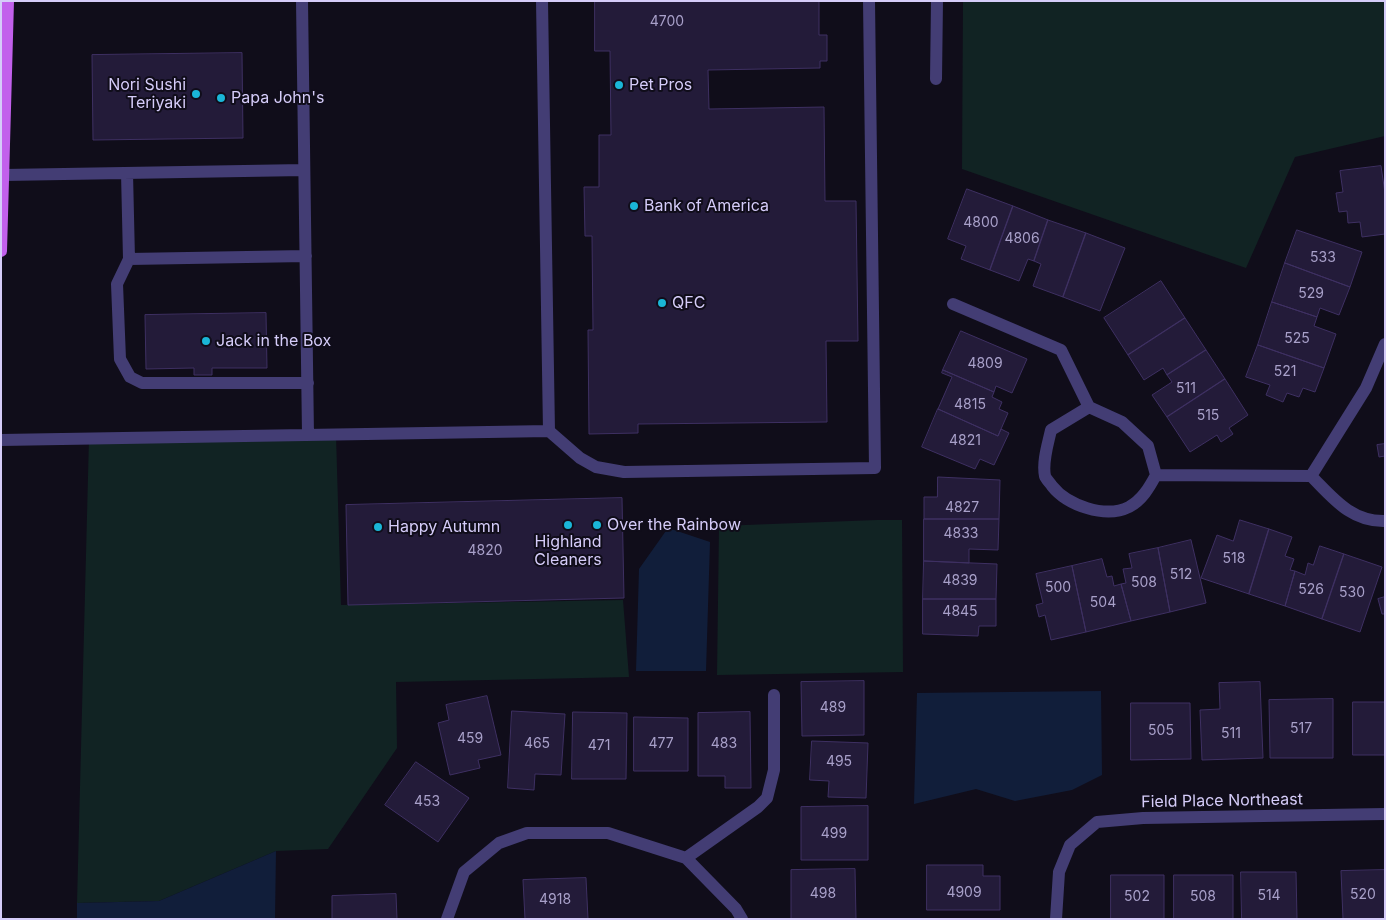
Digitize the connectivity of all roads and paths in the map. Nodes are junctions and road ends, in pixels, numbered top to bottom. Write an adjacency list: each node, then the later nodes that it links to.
1 (8, 1): 6 (main road)
2 (302, 1): 8 (street)
3 (542, 1): 18 (street)
4 (868, 1): 18 (street)
5 (937, 1): 7 (street)
6 (4, 69): 10 (main road)
7 (936, 79)
8 (304, 170): 9 (street); 12 (street)
9 (127, 173): 10 (street); 13 (street)
10 (4, 175): 11 (main road)
11 (1, 251)
12 (306, 256): 13 (street); 16 (street)
13 (128, 258): 16 (street)
14 (953, 304): 17 (street)
15 (1385, 344): 22 (street)
16 (308, 383): 19 (street)
17 (1089, 407): 21 (street); 21 (street)
18 (549, 432): 19 (street)
19 (308, 435): 20 (street)
20 (1, 440)
21 (1156, 475): 22 (street)
22 (1311, 476): 23 (street)
23 (1385, 521)
24 (774, 695): 26 (street)
25 (1385, 814): 29 (street, Field Place Northeast)
26 (686, 858): 27 (street); 28 (street)
27 (447, 918)
28 (742, 919)
29 (1056, 919)

